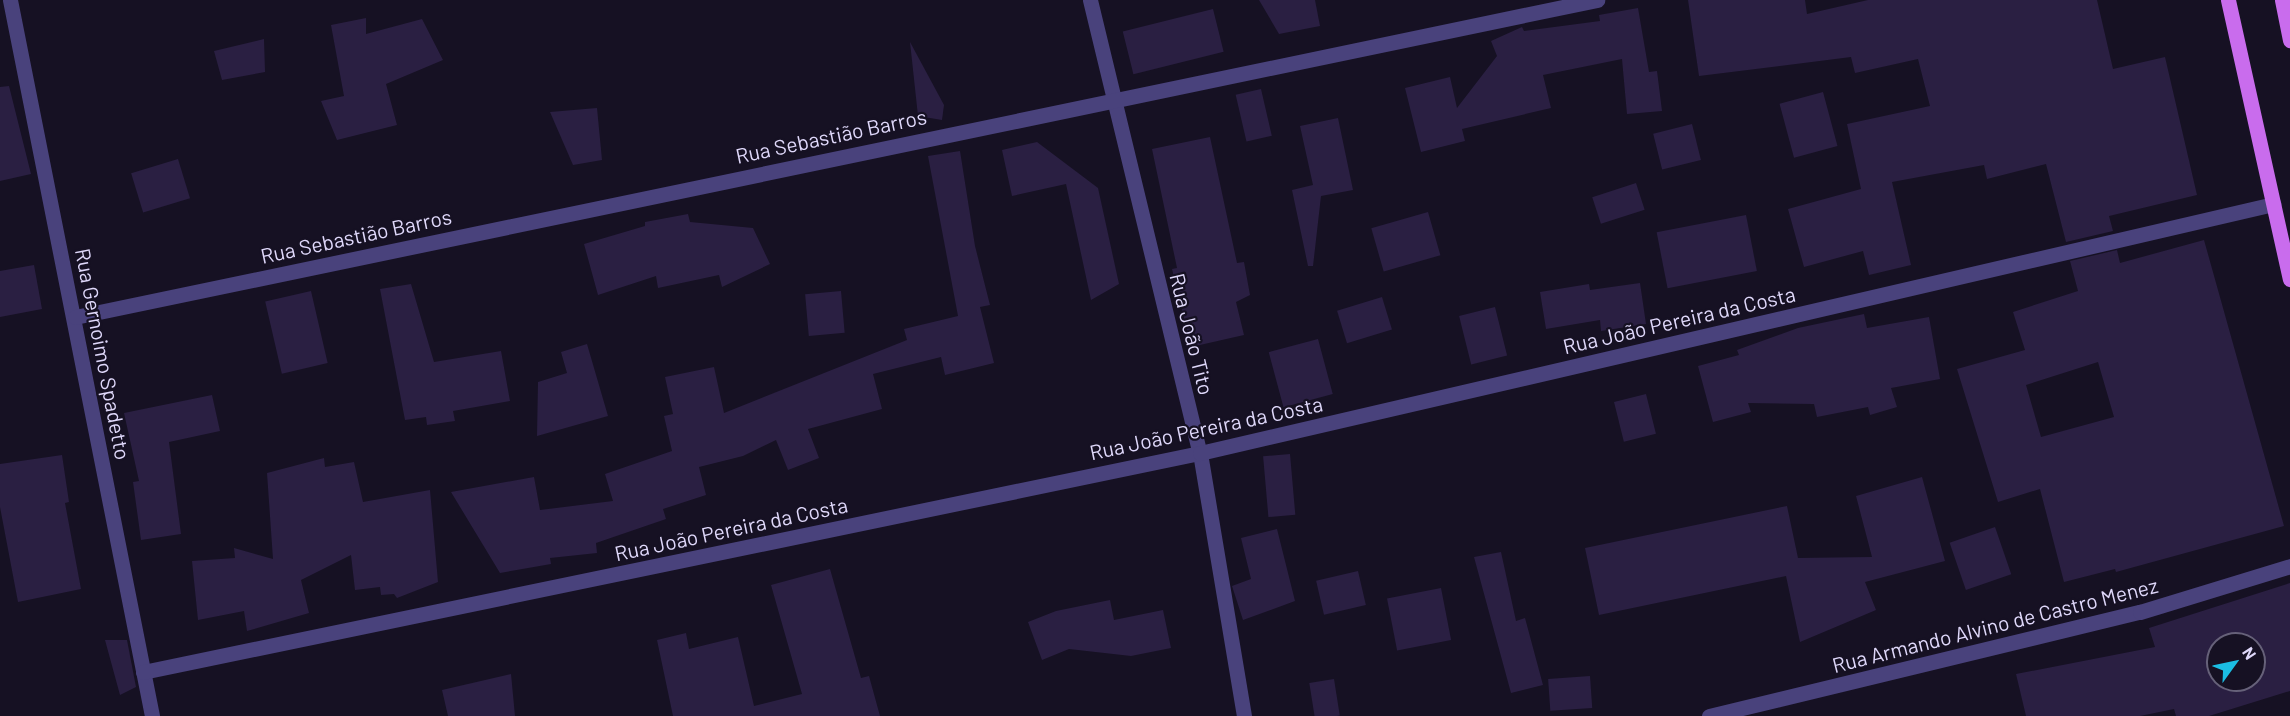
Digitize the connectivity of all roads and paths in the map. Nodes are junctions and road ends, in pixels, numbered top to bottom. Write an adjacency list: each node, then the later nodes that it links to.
1 (10, 0): 10 (street, Rua Gernoimo Spadetto)
2 (1090, 0): 7 (street, Rua João Tito)
3 (1597, 0): 7 (street, Rua Sebastião Barros)
4 (2229, 0): 8 (main road)
5 (2282, 0): 6 (main road)
6 (2290, 40)
7 (1112, 98): 10 (street, Rua Sebastião Barros); 11 (street, Rua João Tito)
8 (2273, 204): 9 (main road); 11 (street, Rua João Pereira da Costa)
9 (2290, 279)
10 (75, 317): 13 (street, Rua Gernoimo Spadetto)
11 (1200, 453): 13 (street, Rua João Pereira da Costa); 15 (street, Rua João Tito)
12 (2290, 566): 16 (street, Rua Armando Alvino de Castro Menez)
13 (143, 672): 14 (street, Rua Gernoimo Spadetto)
14 (152, 716)
15 (1244, 716)
16 (1709, 716)

